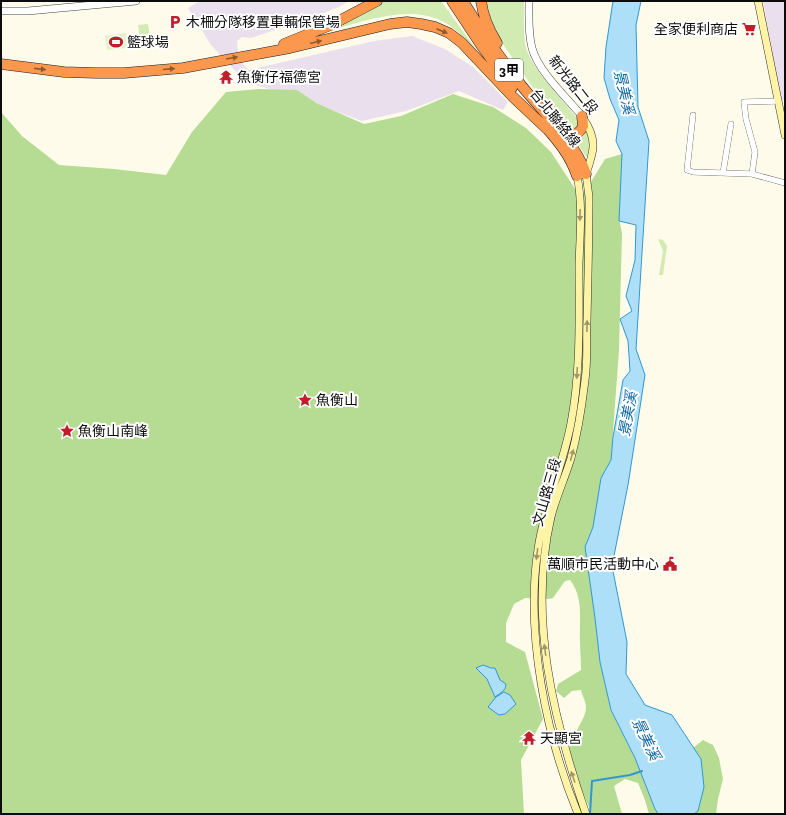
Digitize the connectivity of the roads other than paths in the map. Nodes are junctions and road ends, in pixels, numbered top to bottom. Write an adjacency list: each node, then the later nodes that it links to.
1 (136, 1): 8 (street)
2 (377, 1): 9 (highway)
3 (452, 1): 16 (highway, 台北聯絡線 / 3甲)
4 (463, 1): 11 (highway, 台北聯絡線 / 3甲)
5 (481, 1): 11 (highway)
6 (529, 1): 14 (street, 新光路二段)
7 (758, 1): 12 (main road)
8 (1, 11)
9 (250, 55): 10 (highway, one-way to 9); 16 (highway, one-way to 16)
10 (1, 64)
11 (534, 100): 17 (highway, 台北聯絡線 / 3甲)
12 (778, 101): 18 (main road); 20 (street)
13 (693, 115): 19 (street)
14 (582, 116): 17 (highway); 21 (main road, 新光路二段)
15 (731, 124): 19 (street)
16 (547, 129): 21 (highway, 台北聯絡線 / 3甲)
17 (563, 134): 21 (highway, 台北聯絡線 / 3甲)
18 (785, 135)
19 (723, 173): 20 (street)
20 (752, 174): 22 (street)
21 (581, 175): 23 (main road, 文山路三段, one-way to 21); 24 (main road, 文山路三段, one-way to 24)
22 (785, 183)
23 (542, 618): 24 (main road); 25 (main road, 文山路三段, one-way to 23)
24 (534, 619): 26 (main road, 文山路三段)
25 (554, 708): 26 (main road); 28 (main road, 文山路三段, one-way to 25)
26 (547, 709): 27 (main road, 文山路三段)
27 (578, 814)
28 (586, 814)

